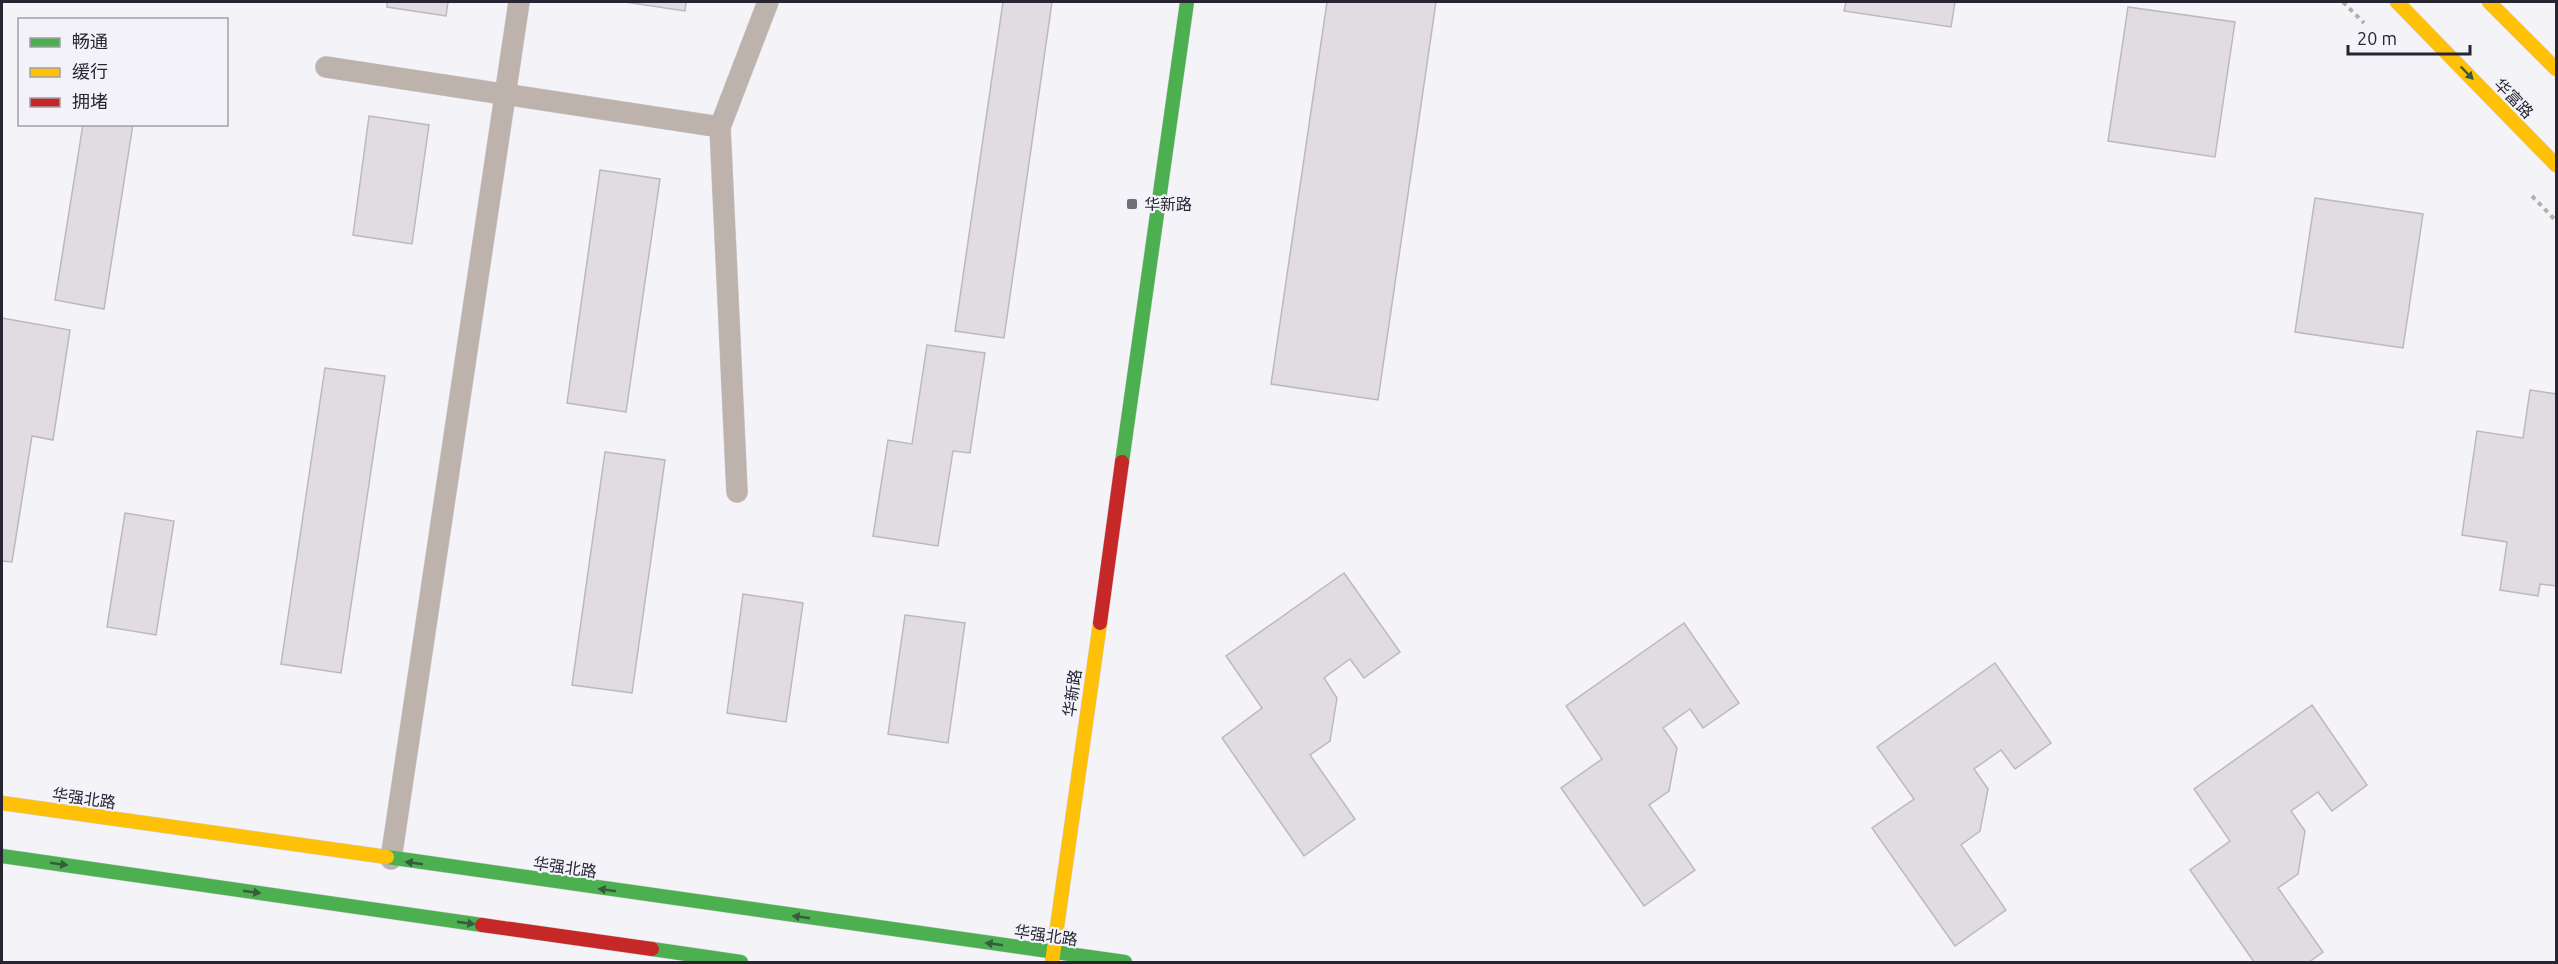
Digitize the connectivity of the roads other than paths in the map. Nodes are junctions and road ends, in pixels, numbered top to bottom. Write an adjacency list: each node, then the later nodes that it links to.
1 (519, 2): 8 (lane)
2 (768, 2): 9 (lane)
3 (1187, 2): 15 (main road, 华新路)
4 (2397, 2): 10 (main road, 华富路, one-way to 10)
5 (2489, 2): 7 (main road)
6 (326, 67): 8 (lane)
7 (2556, 69)
8 (507, 95): 9 (lane); 14 (lane)
9 (720, 126): 11 (lane)
10 (2556, 165)
11 (737, 492)
12 (2, 803): 14 (main road, 华强北路)
13 (2, 856): 16 (main road, one-way to 16)
14 (391, 859): 15 (main road, 华强北路, one-way to 14)
15 (1052, 957): 17 (main road, 华强北路)
16 (741, 963)
17 (1125, 963)

